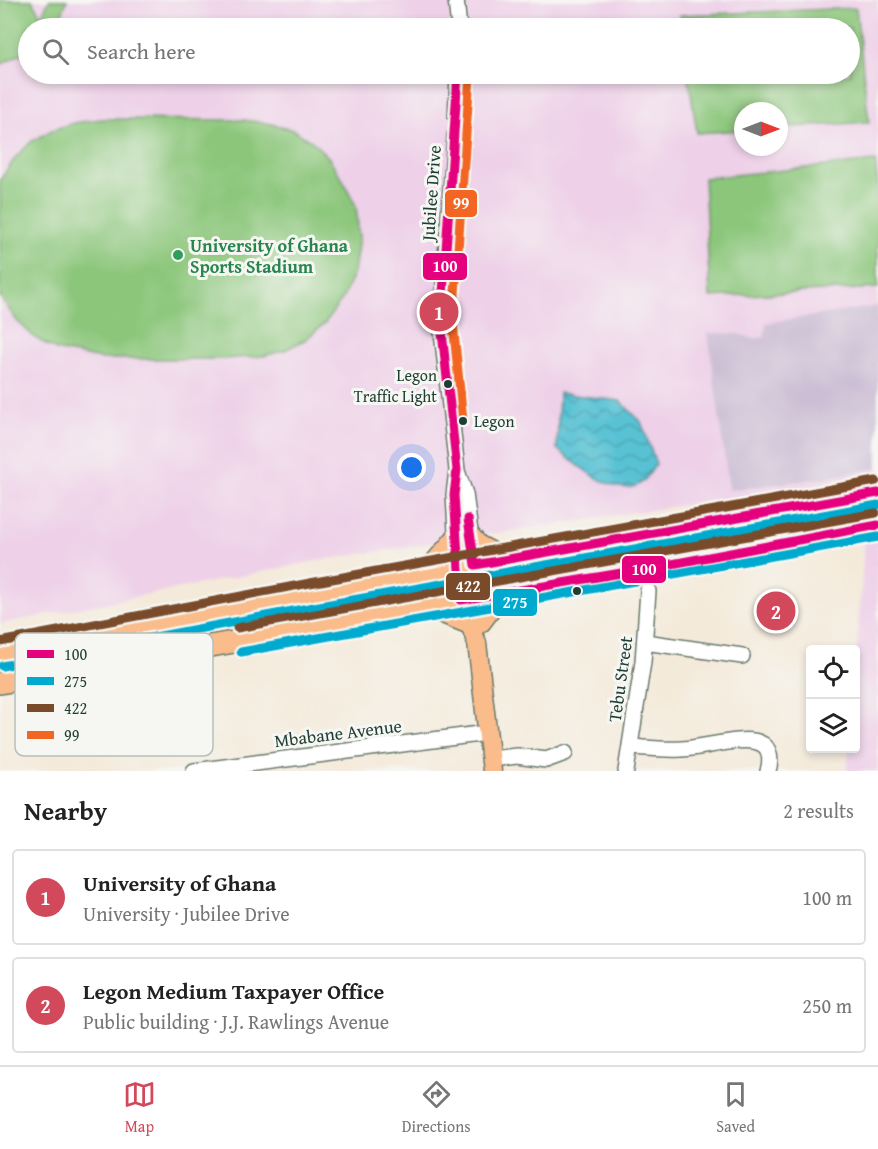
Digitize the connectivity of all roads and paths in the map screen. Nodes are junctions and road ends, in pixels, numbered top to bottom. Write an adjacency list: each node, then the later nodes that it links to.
1 (456, 0): 2 (street)
2 (458, 18)
3 (458, 84): 4 (street)
4 (456, 117)
5 (455, 135): 8 (street, Jubilee Drive)
6 (878, 493): 9 (highway)
7 (878, 525): 13 (highway)
8 (463, 538): 9 (highway); 10 (street, Jubilee Drive); 11 (highway)
9 (505, 560): 10 (highway)
10 (466, 567): 11 (highway); 14 (main road)
11 (425, 575): 17 (highway)
12 (648, 591): 18 (street, Tebu Street)
13 (502, 593): 14 (highway); 16 (highway)
14 (470, 599): 15 (highway); 16 (main road)
15 (428, 606): 16 (highway); 19 (highway)
16 (474, 622): 25 (main road)
17 (113, 633)
18 (645, 642): 22 (street); 26 (street, Tebu Street)
19 (213, 645)
20 (15, 651): 21 (highway)
21 (0, 654)
22 (742, 656)
23 (15, 680): 24 (highway)
24 (0, 683)
25 (487, 733): 28 (main road); 29 (street, Mbabane Avenue)
26 (630, 747): 30 (street, Tebu Street); 31 (street)
27 (565, 753): 28 (street)
28 (491, 765)
29 (194, 771)
30 (626, 771)
31 (768, 771)

